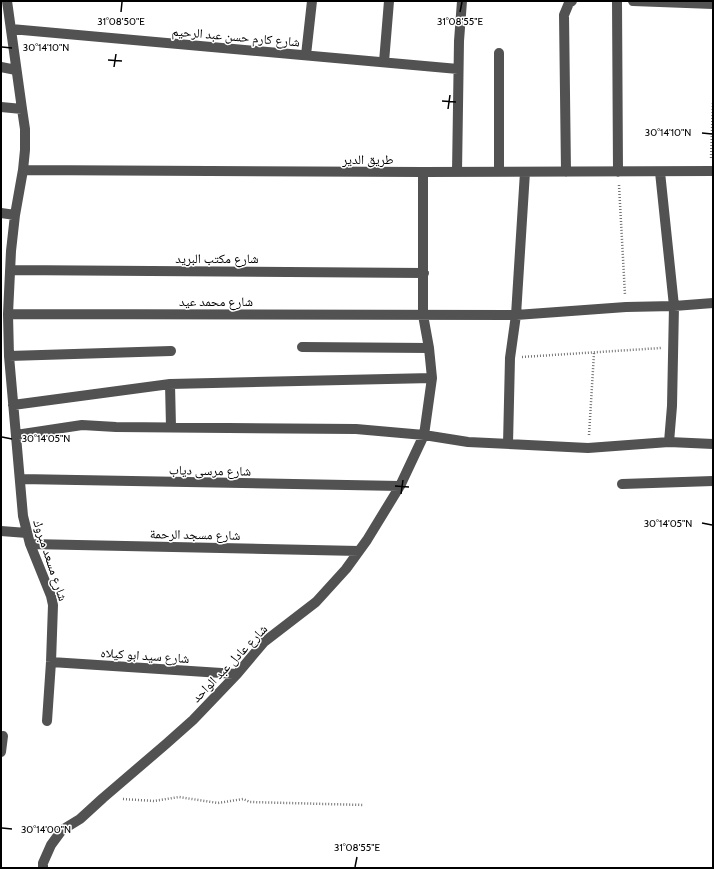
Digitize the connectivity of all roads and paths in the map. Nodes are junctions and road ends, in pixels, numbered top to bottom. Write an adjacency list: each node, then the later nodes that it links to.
1 (7, 1): 9 (street, شارع مسعد مبروك)
2 (312, 1): 11 (street)
3 (389, 1): 12 (street)
4 (462, 1): 14 (street)
5 (572, 1): 25 (street)
6 (617, 1): 26 (street)
7 (633, 1): 8 (street)
8 (713, 4)
9 (11, 30): 11 (street, شارع كارم حسن عبد الرحيم); 15 (street, شارع مسعد مبروك)
10 (499, 53): 23 (street)
11 (306, 55): 12 (street, شارع كارم حسن عبد الرحيم)
12 (384, 62): 14 (street, شارع كارم حسن عبد الرحيم)
13 (1, 67): 15 (street)
14 (458, 69): 22 (street)
15 (16, 70): 18 (street, شارع مسعد مبروك)
16 (713, 102): 20 (path)
17 (1, 107): 18 (street)
18 (22, 109): 19 (street, شارع مسعد مبروك)
19 (23, 170): 21 (street, طريق الدير); 29 (street, شارع مسعد مبروك)
20 (712, 171): 27 (street, طريق الدير)
21 (423, 172): 22 (street, طريق الدير); 31 (street, شارع عادل عبد الواحد)
22 (457, 172): 23 (street, طريق الدير)
23 (498, 172): 24 (street, طريق الدير)
24 (525, 172): 25 (street, طريق الدير); 37 (street)
25 (566, 172): 26 (street, طريق الدير)
26 (618, 172): 27 (street, طريق الدير); 34 (path)
27 (660, 172): 33 (street)
28 (1, 213): 29 (street)
29 (15, 215): 30 (street, شارع مسعد مبروك)
30 (10, 270): 31 (street, شارع مكتب البريد); 35 (street, شارع مسعد مبروك)
31 (424, 273): 36 (street, شارع عادل عبد الواحد)
32 (713, 303): 33 (street, شارع محمد عيد)
33 (674, 306): 34 (street, شارع محمد عيد); 39 (street)
34 (626, 307): 37 (street, شارع محمد عيد)
35 (8, 314): 36 (street, شارع محمد عيد); 43 (street, شارع مسعد مبروك)
36 (423, 315): 37 (street, شارع محمد عيد); 40 (street, شارع عادل عبد الواحد)
37 (516, 315): 44 (street)
38 (302, 347): 40 (street)
39 (673, 347): 42 (path); 51 (street)
40 (429, 348): 45 (street, شارع عادل عبد الواحد)
41 (171, 351): 43 (street)
42 (594, 353): 44 (path); 54 (path)
43 (9, 356): 47 (street, شارع مسعد مبروك)
44 (510, 358): 52 (street)
45 (432, 378): 46 (street); 50 (street, شارع عادل عبد الواحد)
46 (170, 384): 47 (street); 48 (street)
47 (13, 405): 49 (street, شارع مسعد مبروك)
48 (171, 427): 49 (street); 50 (street)
49 (16, 435): 55 (street, شارع مسعد مبروك)
50 (424, 435): 52 (street); 58 (street, شارع عادل عبد الواحد)
51 (669, 442): 53 (street); 54 (street)
52 (508, 444): 54 (street)
53 (713, 444)
54 (588, 448)
55 (21, 479): 58 (street, شارع مرسى دياب); 60 (street, شارع مسعد مبروك)
56 (713, 481): 57 (street)
57 (622, 484)
58 (400, 486): 62 (street, شارع عادل عبد الواحد)
59 (1, 531): 60 (street)
60 (27, 533): 61 (street, شارع مسعد مبروك)
61 (30, 544): 62 (street, شارع مسجد الرحمة); 63 (street, شارع مسعد مبروك)
62 (359, 551): 64 (street, شارع عادل عبد الواحد)
63 (51, 662): 64 (street, شارع سيد ابو كيلاه); 65 (street, شارع مسعد مبروك)
64 (237, 674): 68 (street, شارع عادل عبد الواحد)
65 (47, 721)
66 (3, 736): 67 (street)
67 (1, 752)
68 (103, 798): 69 (path); 70 (street, شارع عادل عبد الواحد)
69 (364, 805)
70 (43, 868)

